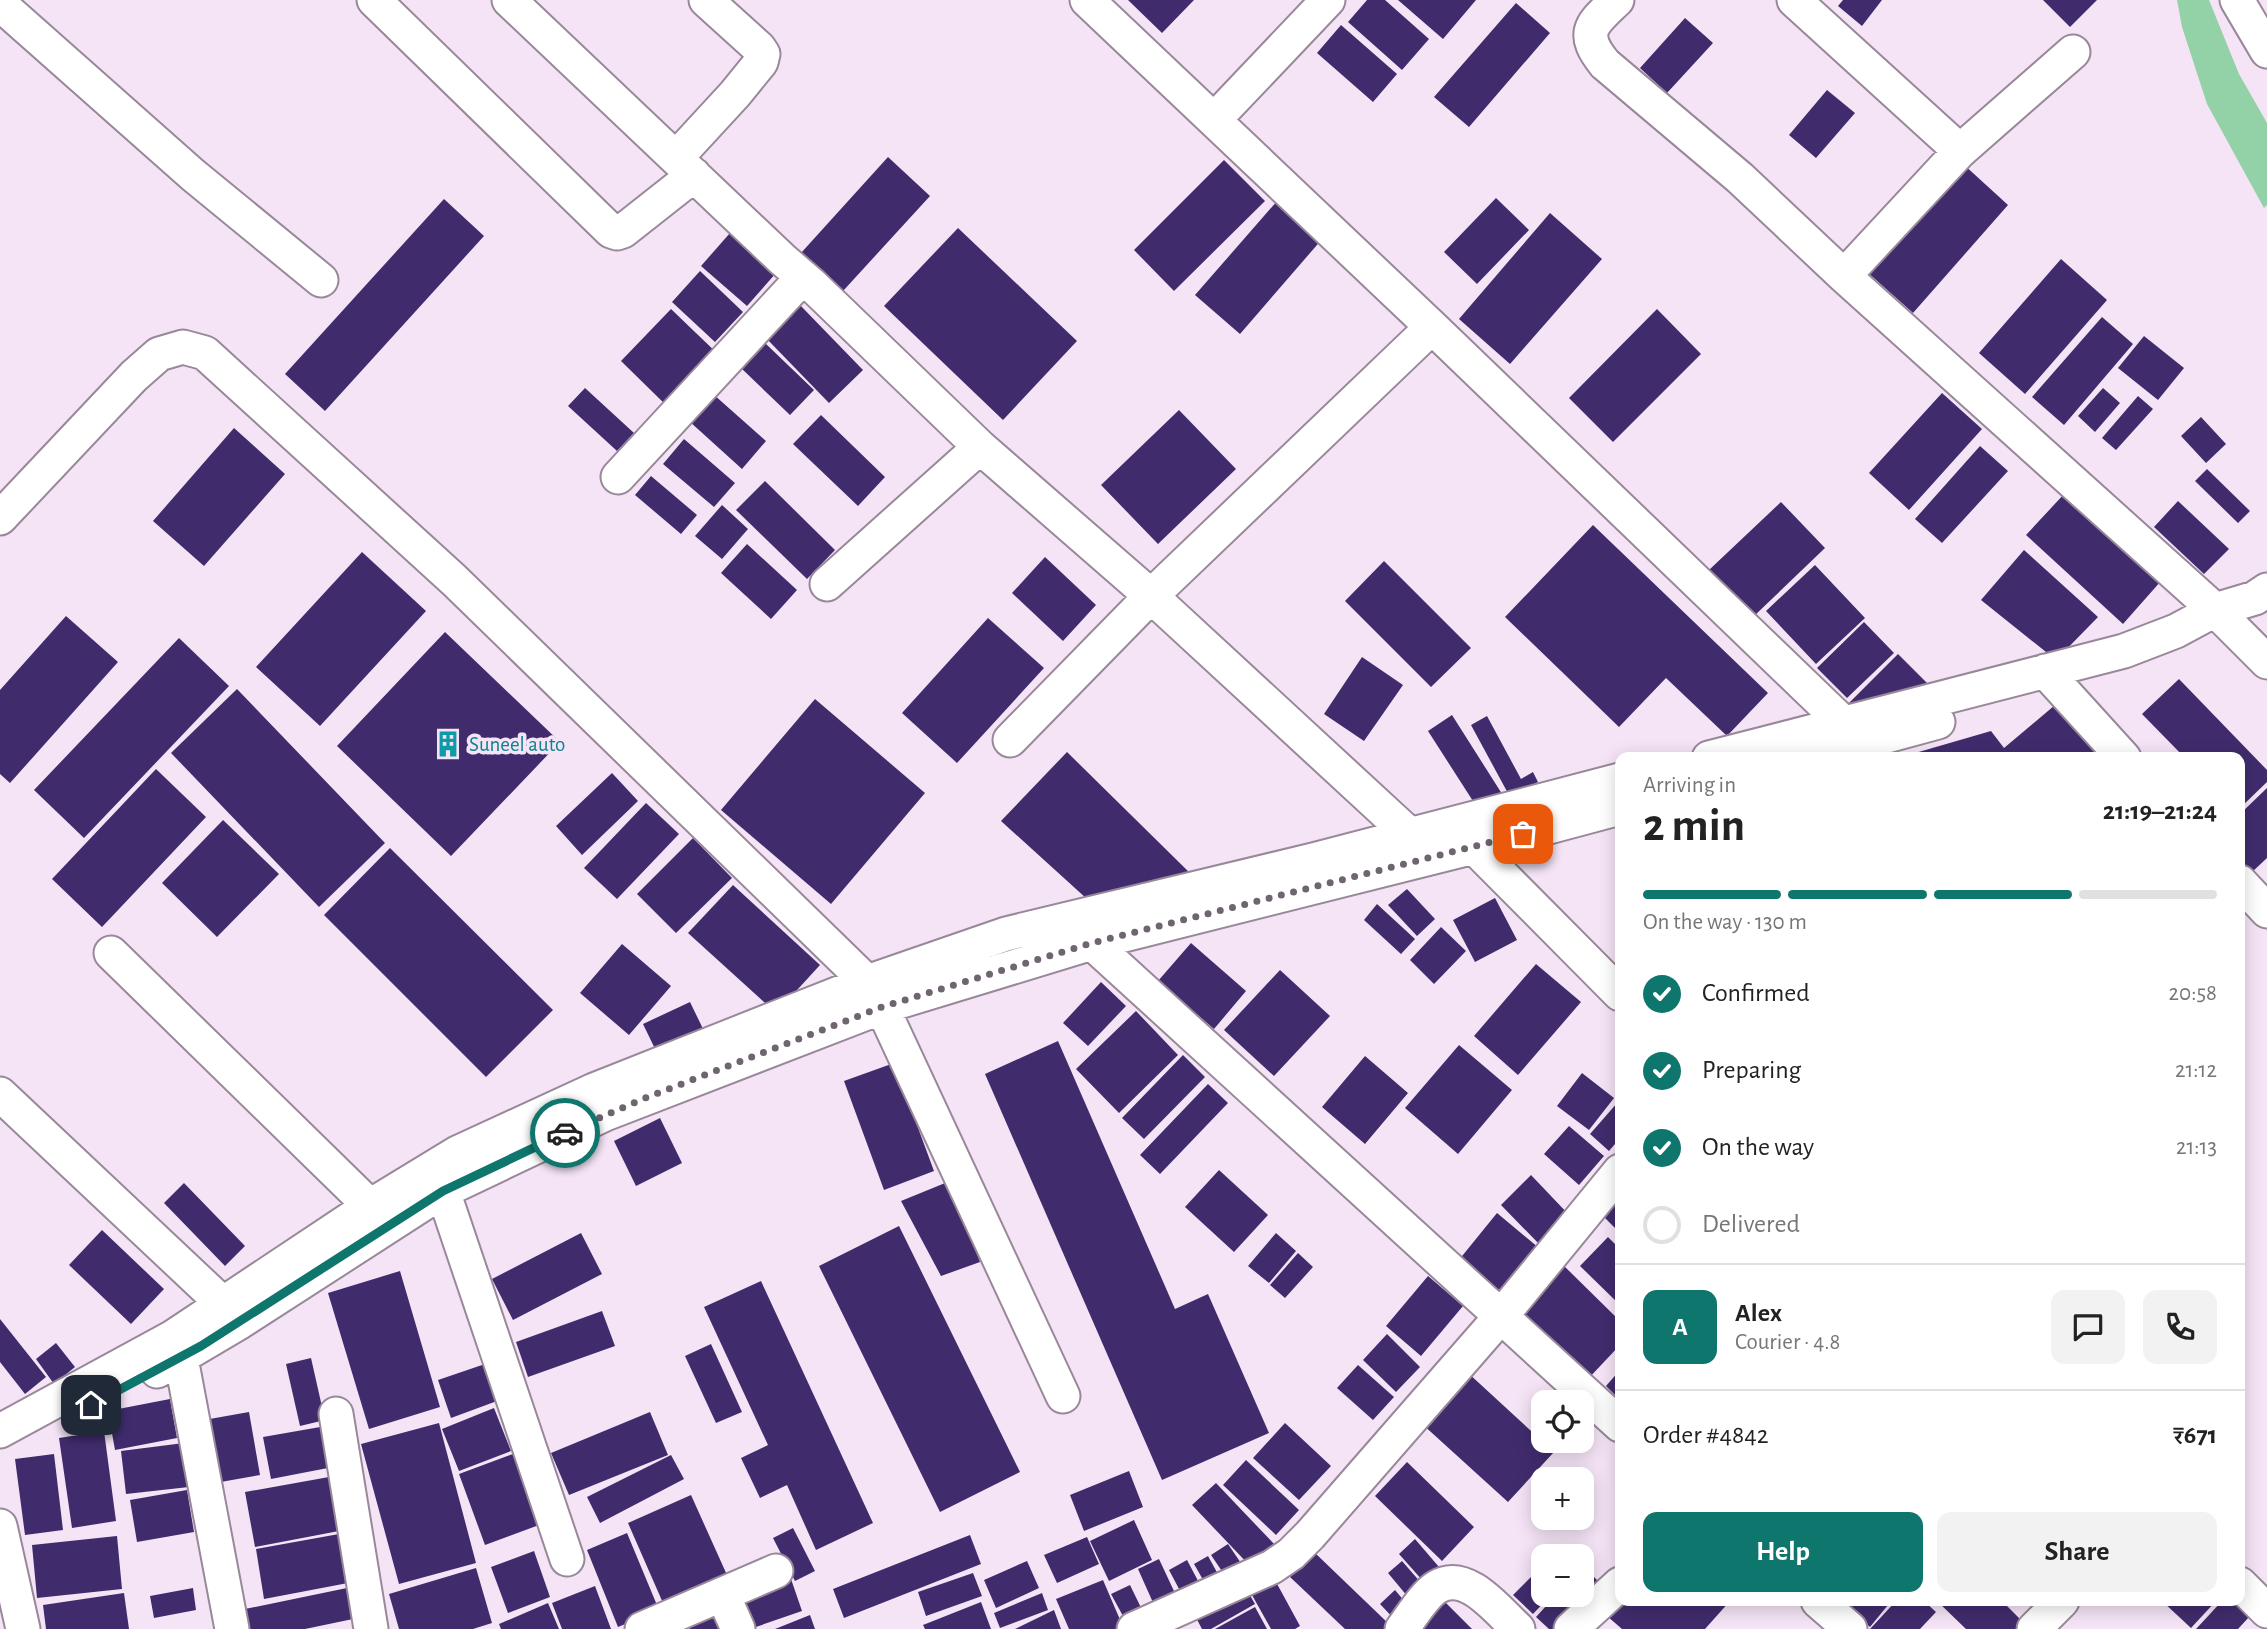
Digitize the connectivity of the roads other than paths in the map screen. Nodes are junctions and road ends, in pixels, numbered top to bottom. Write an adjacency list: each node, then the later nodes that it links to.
1 (374, 0): 14 (street)
2 (509, 0): 14 (street)
3 (706, 0): 14 (street)
4 (1087, 0): 12 (street)
5 (1328, 0): 12 (street)
6 (1617, 0): 15 (street)
7 (1794, 0): 13 (street)
8 (2237, 0): 10 (street)
9 (0, 4): 17 (street)
10 (2267, 51)
11 (2073, 52): 13 (street)
12 (1214, 120): 18 (street)
13 (1960, 150): 15 (street)
14 (685, 167): 16 (street)
15 (1844, 276): 25 (street)
16 (803, 277): 19 (street); 20 (street)
17 (321, 280)
18 (1432, 327): 24 (street); 28 (street)
19 (981, 447): 22 (street); 24 (street)
20 (618, 477)
21 (0, 518): 42 (street)
22 (827, 584)
23 (2261, 594): 25 (street)
24 (1151, 596): 29 (street); 36 (street)
25 (2222, 617): 26 (street); 27 (street)
26 (2267, 662)
27 (2053, 680): 28 (street); 32 (street)
28 (1853, 733): 30 (street); 31 (street)
29 (1010, 740)
30 (1744, 752)
31 (1817, 752)
32 (2119, 752)
33 (1615, 782): 35 (street)
34 (1615, 809): 35 (street)
35 (1469, 834): 36 (street); 39 (street); 41 (street)
36 (1410, 835): 39 (street)
37 (2245, 887): 38 (street)
38 (2267, 911)
39 (1086, 930): 42 (street); 49 (street)
40 (111, 953): 47 (street)
41 (1615, 989)
42 (874, 994): 44 (street); 51 (street)
43 (0, 1094): 48 (street)
44 (600, 1102): 46 (street); 47 (street)
45 (1615, 1177): 49 (street)
46 (443, 1191): 47 (street); 57 (street)
47 (377, 1217): 48 (street)
48 (231, 1313): 50 (street); 54 (street)
49 (1502, 1315): 53 (street); 70 (street)
50 (181, 1358): 55 (street); 66 (street)
51 (1063, 1396)
52 (336, 1414): 67 (street)
53 (1615, 1420)
54 (0, 1431)
55 (0, 1452)
56 (0, 1526): 65 (street)
57 (567, 1559)
58 (776, 1571): 61 (street)
59 (1615, 1589): 73 (street)
60 (2245, 1589): 64 (street)
61 (723, 1595): 68 (street); 69 (street)
62 (1824, 1606): 74 (street)
63 (2057, 1606): 75 (street)
64 (2267, 1611)
65 (23, 1629)
66 (232, 1629)
67 (371, 1629)
68 (642, 1629)
69 (738, 1629)
70 (1134, 1629)
71 (1402, 1629): 72 (street)
72 (1518, 1629)
73 (1571, 1629)
74 (1850, 1629)
75 (2034, 1629)

